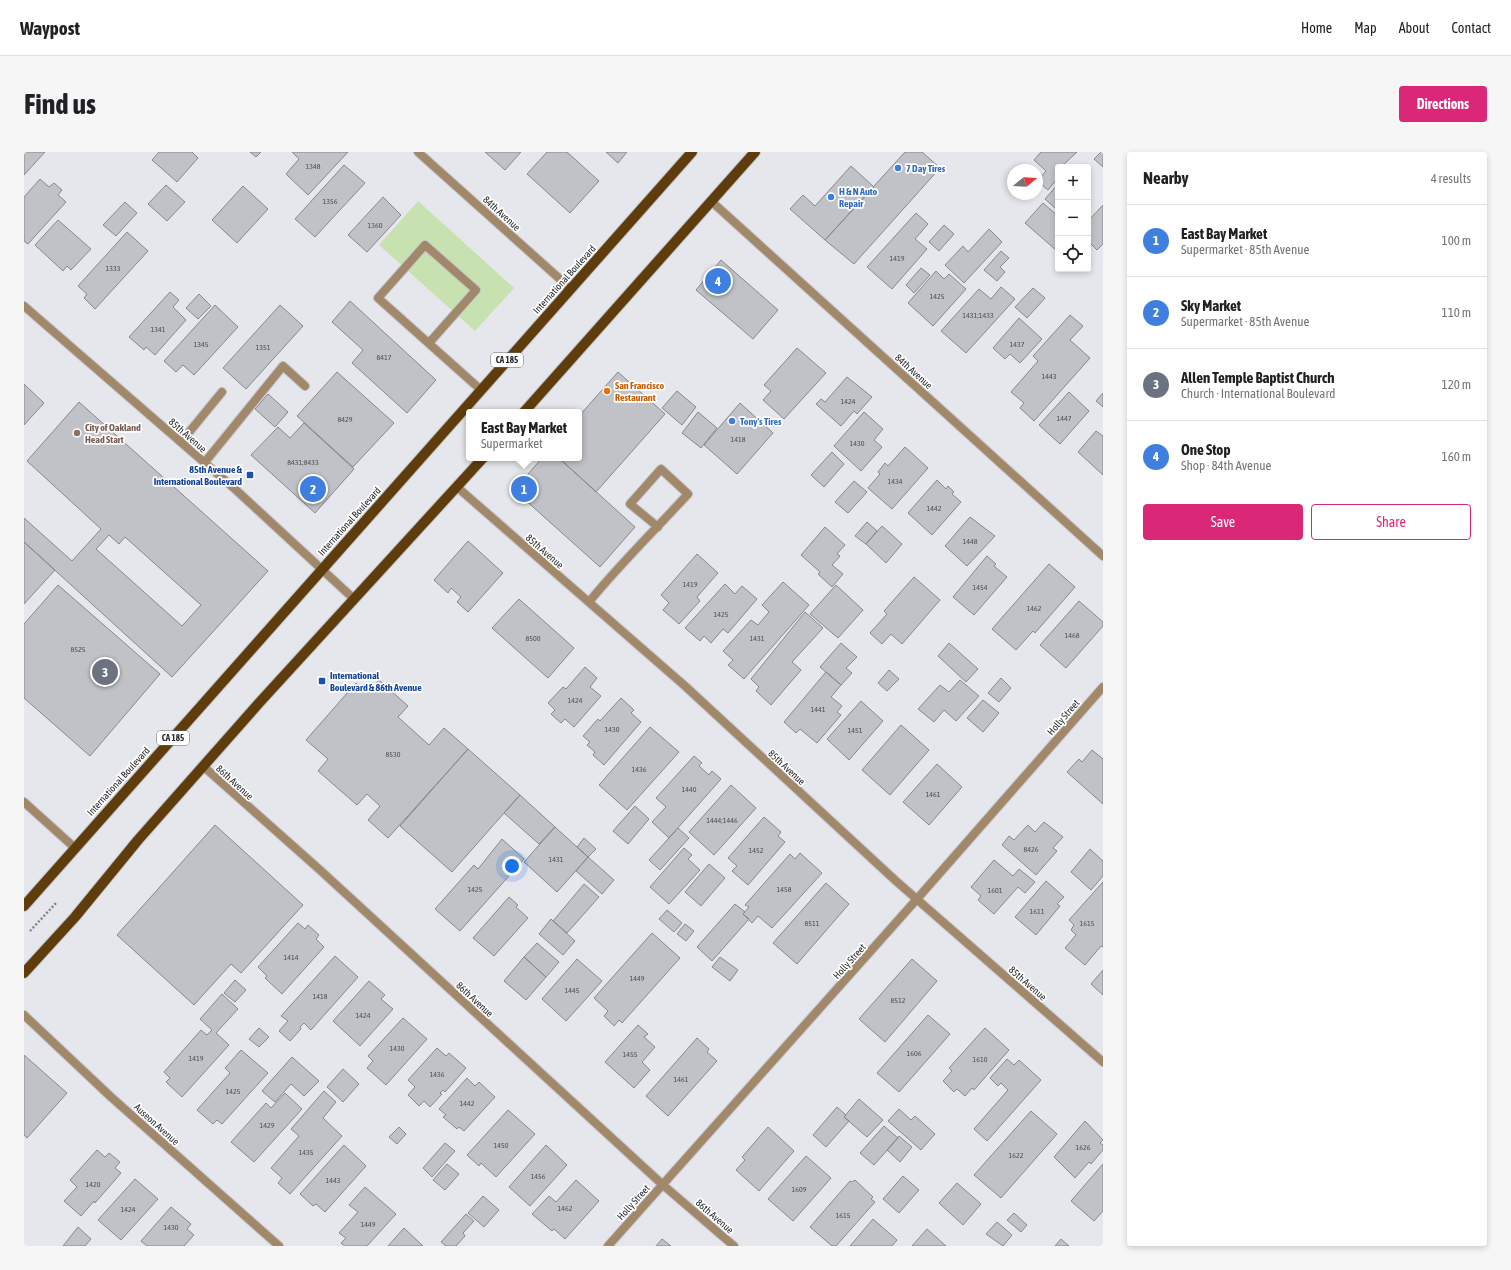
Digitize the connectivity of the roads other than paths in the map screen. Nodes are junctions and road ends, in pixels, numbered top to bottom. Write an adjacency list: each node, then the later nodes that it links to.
1 (418, 152): 5 (street, 84th Avenue)
2 (692, 152): 5 (main road, International Boulevard / CA 185)
3 (755, 152): 4 (main road)
4 (711, 201): 11 (main road); 17 (street, 84th Avenue)
5 (571, 289): 9 (main road, International Boulevard / CA 185)
6 (24, 306): 12 (street, 85th Avenue)
7 (428, 343): 7 (street); 9 (street)
8 (305, 386): 14 (street)
9 (481, 390): 18 (main road, International Boulevard / CA 185)
10 (222, 392): 12 (street)
11 (527, 409)
12 (181, 442): 14 (street, 85th Avenue)
13 (480, 461): 15 (main road)
14 (205, 462): 18 (street, 85th Avenue)
15 (457, 487): 19 (main road); 20 (street, 85th Avenue)
16 (658, 527): 16 (street); 20 (street)
17 (1103, 556)
18 (322, 569): 19 (street, 85th Avenue); 24 (main road, International Boulevard / CA 185)
19 (354, 599): 22 (main road)
20 (589, 602): 25 (street, 85th Avenue)
21 (1103, 687): 25 (street, Holly Street)
22 (203, 766): 27 (main road); 30 (street, 86th Avenue)
23 (24, 802): 24 (street)
24 (75, 848): 26 (main road, International Boulevard / CA 185)
25 (918, 899): 29 (street, 85th Avenue); 30 (street, Holly Street)
26 (24, 906)
27 (24, 973)
28 (24, 1015): 31 (street, Auseon Avenue)
29 (1103, 1062)
30 (663, 1184): 32 (street, Holly Street); 33 (street, 86th Avenue)
31 (279, 1246)
32 (608, 1246)
33 (734, 1246)

